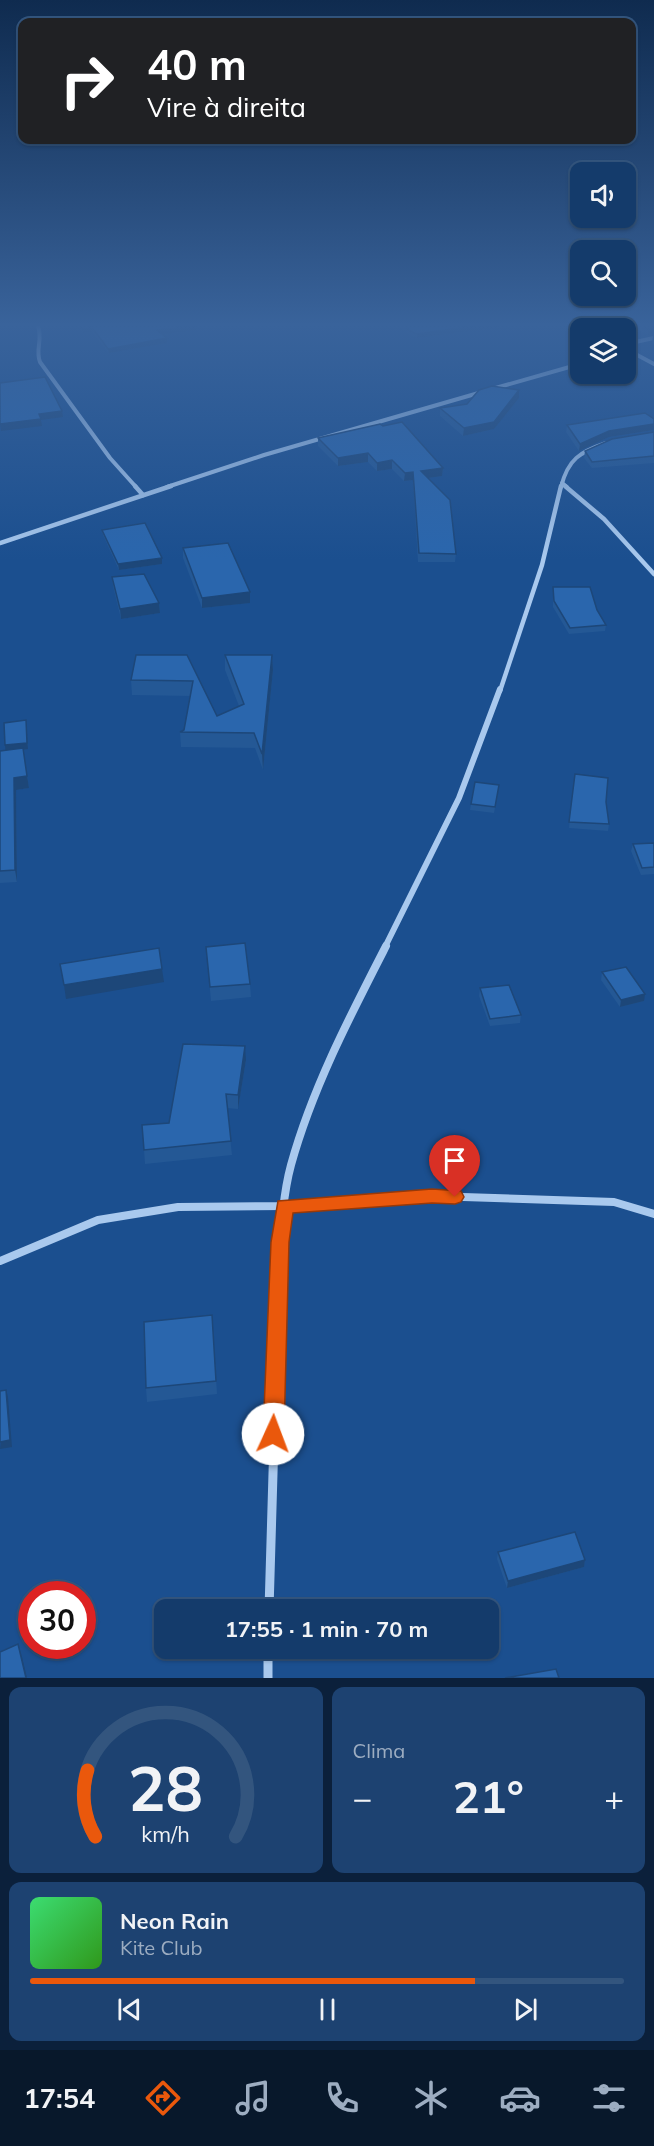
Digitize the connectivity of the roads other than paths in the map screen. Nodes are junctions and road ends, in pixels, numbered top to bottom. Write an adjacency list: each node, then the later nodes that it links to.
1 (71, 404): 5 (street)
2 (440, 404): 5 (street)
3 (619, 440): 4 (street)
4 (562, 483): 7 (street); 8 (street)
5 (143, 495): 6 (street)
6 (0, 543)
7 (654, 574)
8 (285, 1206): 9 (street); 10 (street); 11 (street)
9 (654, 1214)
10 (0, 1261)
11 (269, 1599)
12 (268, 1659): 13 (street)
13 (268, 1678)

